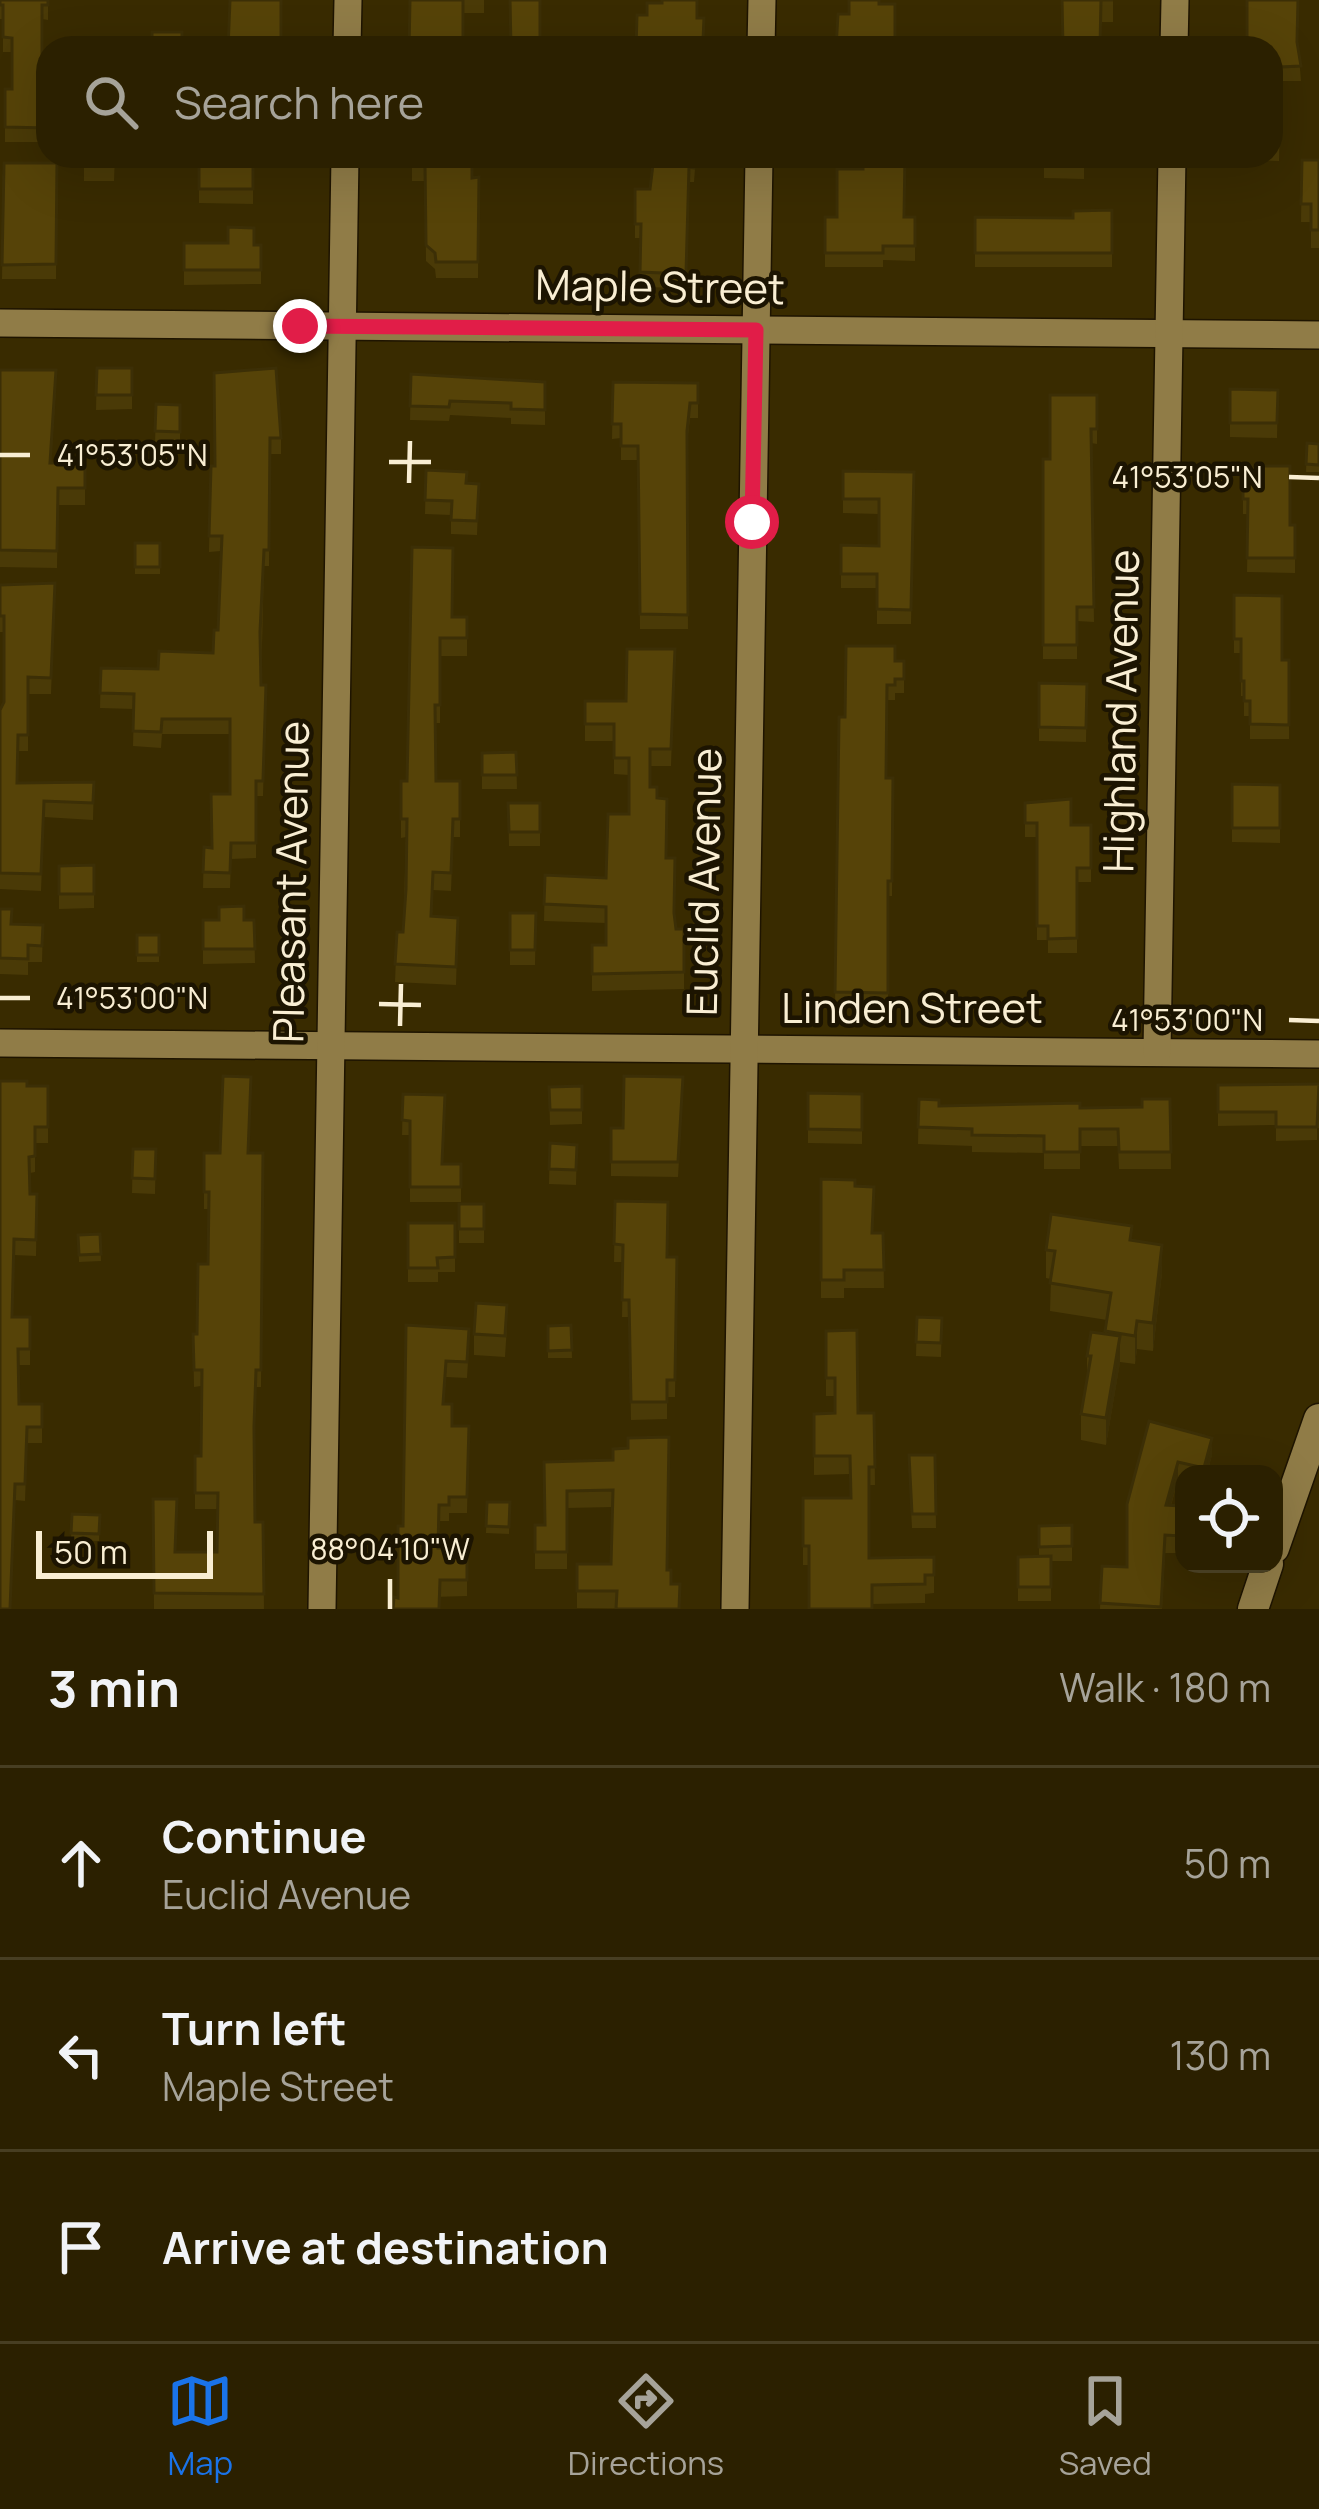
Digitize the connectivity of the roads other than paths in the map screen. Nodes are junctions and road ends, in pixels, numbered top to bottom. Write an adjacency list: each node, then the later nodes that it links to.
1 (348, 0): 4 (street)
2 (762, 0): 5 (street)
3 (1175, 0): 6 (street)
4 (347, 36)
5 (761, 36)
6 (1174, 36)
7 (345, 168): 11 (street, Pleasant Avenue)
8 (759, 168): 12 (street, Euclid Avenue)
9 (1172, 168): 13 (street, Highland Avenue)
10 (0, 323): 11 (street, Maple Street)
11 (342, 326): 12 (street, Maple Street); 16 (street, Pleasant Avenue)
12 (756, 330): 13 (street, Maple Street); 17 (street, Euclid Avenue)
13 (1169, 334): 14 (street, Maple Street); 18 (street, Highland Avenue)
14 (1319, 335)
15 (0, 1043): 16 (street, Linden Street)
16 (330, 1046): 17 (street, Linden Street); 23 (street, Pleasant Avenue)
17 (742, 1049): 18 (street, Linden Street); 24 (street, Euclid Avenue)
18 (1157, 1052): 19 (street, Linden Street)
19 (1319, 1054)
20 (1319, 1419): 21 (street)
21 (1283, 1522)
22 (1265, 1573): 25 (street)
23 (322, 1609)
24 (735, 1609)
25 (1253, 1609)

